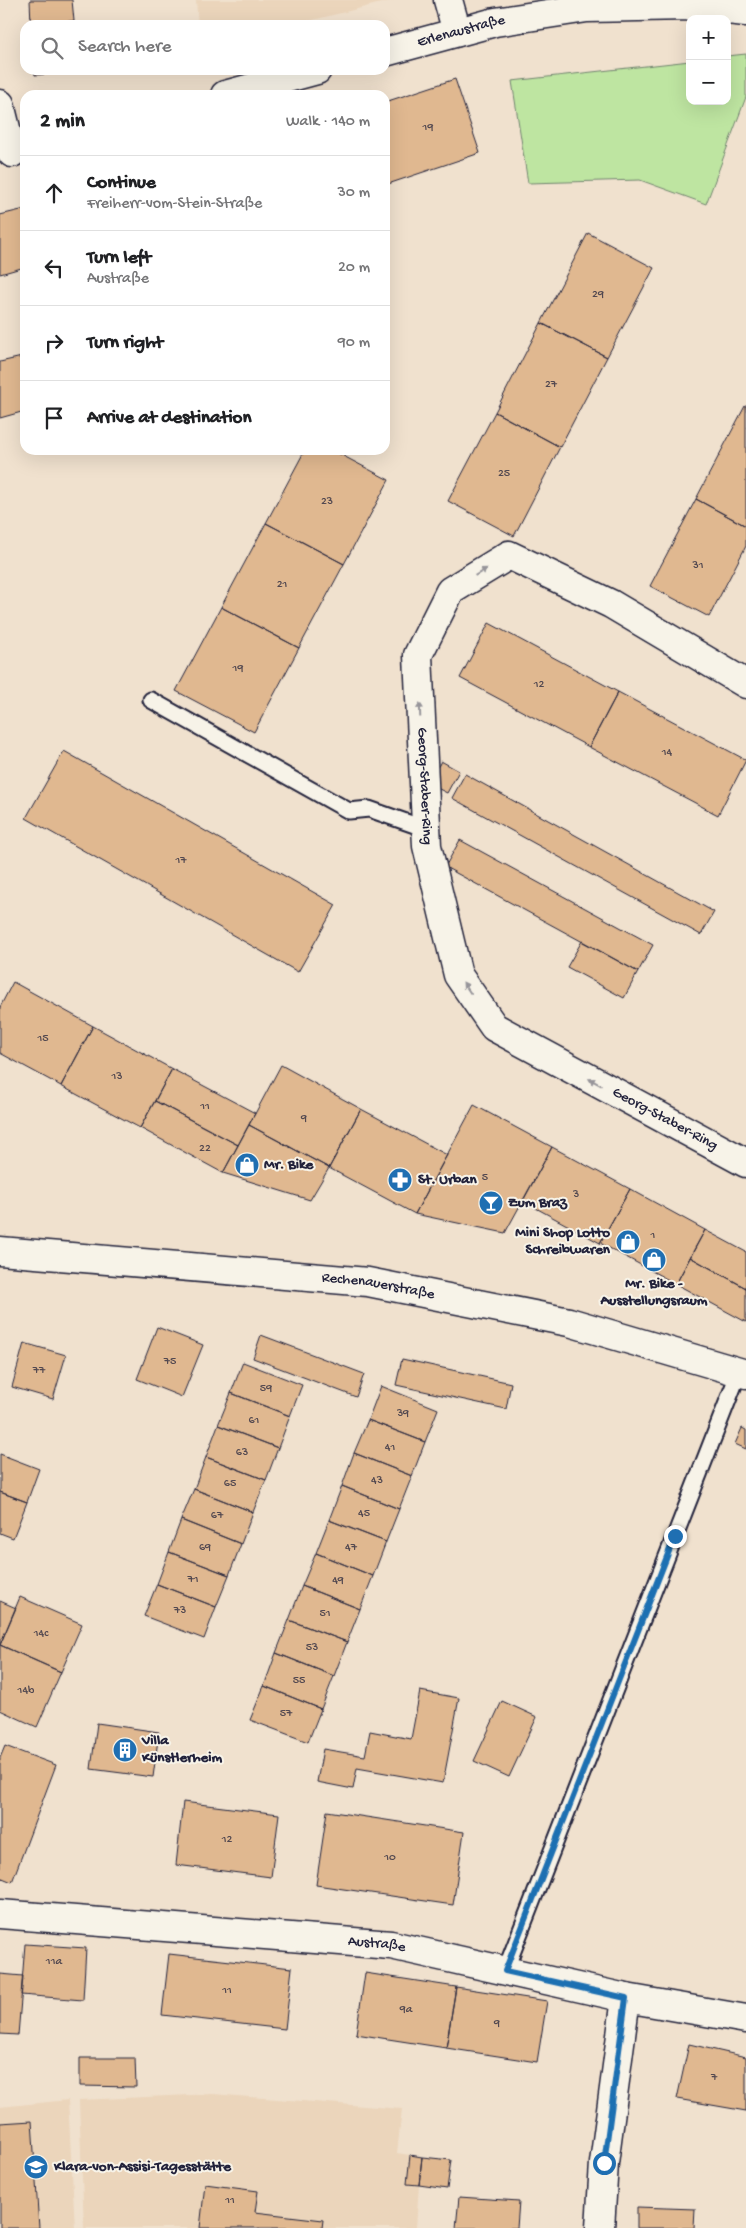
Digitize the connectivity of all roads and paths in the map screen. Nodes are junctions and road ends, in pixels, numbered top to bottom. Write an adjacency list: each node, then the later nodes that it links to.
1 (448, 0): 3 (street)
2 (746, 12): 3 (street, Erlenaustraße)
3 (457, 32): 4 (street, Erlenaustraße)
4 (390, 51)
5 (299, 75): 6 (street)
6 (243, 90)
7 (0, 104): 8 (street)
8 (12, 153)
9 (746, 684): 11 (street, Georg-Staber-Ring, one-way to 9)
10 (151, 700): 11 (lane)
11 (426, 829): 12 (street, Georg-Staber-Ring, one-way to 11)
12 (746, 1163)
13 (0, 1252): 14 (street, Rechenauerstraße)
14 (743, 1373): 16 (lane)
15 (0, 1914): 16 (street, Austraße)
16 (505, 1971): 17 (street, Austraße)
17 (626, 1998): 18 (street, Austraße); 19 (street)
18 (746, 2020)
19 (600, 2228)

